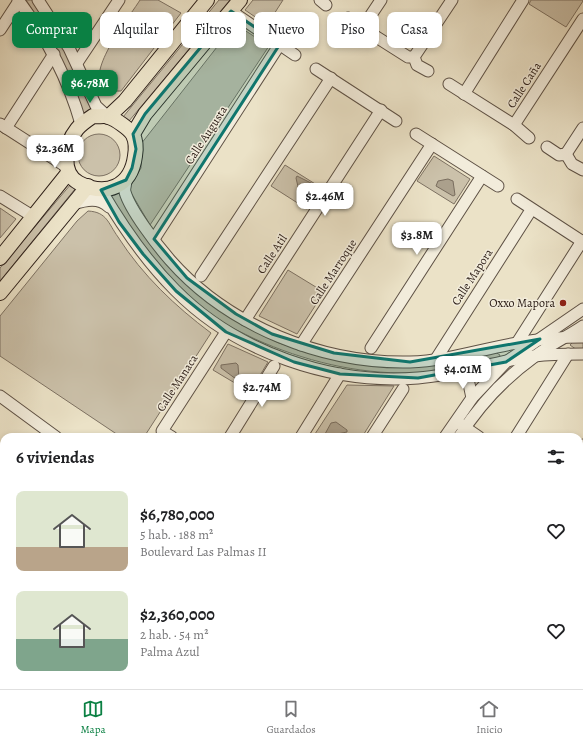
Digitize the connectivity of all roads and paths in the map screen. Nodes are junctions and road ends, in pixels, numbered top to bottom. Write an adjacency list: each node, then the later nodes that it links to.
1 (18, 0): 13 (street); 17 (street)
2 (119, 0): 20 (street)
3 (207, 0): 27 (main road)
4 (240, 0): 9 (main road)
5 (381, 0): 10 (street)
6 (452, 0): 19 (street)
7 (523, 0): 25 (street)
8 (42, 2): 20 (street)
9 (231, 11): 12 (street); 33 (main road)
10 (373, 12)
11 (583, 18): 30 (street, Calle Caña)
12 (254, 26)
13 (0, 30)
14 (379, 39): 19 (street)
15 (277, 48): 51 (street, Calle Augusta)
16 (285, 48): 18 (street)
17 (54, 54): 29 (street); 31 (street)
18 (295, 55)
19 (414, 57): 22 (street)
20 (77, 63): 27 (street)
21 (316, 69): 23 (street)
22 (428, 71)
23 (331, 78): 26 (street); 54 (street)
24 (449, 84): 25 (street, Calle Caña)
25 (464, 94): 30 (street, Calle Caña)
26 (381, 110): 28 (street); 57 (street, Calle Atil)
27 (108, 117): 29 (main road); 33 (main road)
28 (396, 121)
29 (81, 124): 39 (main road)
30 (514, 125): 35 (street, Calle Caña)
31 (3, 126): 39 (street)
32 (583, 128): 38 (street)
33 (133, 134): 42 (main road)
34 (416, 134): 36 (street)
35 (529, 138)
36 (432, 144): 41 (street); 64 (street, Calle Marroque)
37 (547, 148): 38 (street)
38 (566, 154): 40 (street)
39 (68, 170): 44 (main road); 50 (main road)
40 (583, 170)
41 (482, 176): 43 (street); 65 (street)
42 (126, 180): 44 (main road); 51 (street)
43 (498, 186)
44 (94, 188): 47 (main road); 48 (street)
45 (0, 196): 50 (street)
46 (517, 199): 49 (street)
47 (73, 204): 48 (street); 55 (main road)
48 (112, 210): 59 (street)
49 (531, 210): 52 (street); 69 (street, Calle Mapora)
50 (34, 217): 53 (main road)
51 (154, 239): 57 (street)
52 (583, 242): 63 (street)
53 (0, 258)
54 (201, 276)
55 (0, 293)
56 (583, 309): 62 (street)
57 (248, 316): 64 (street)
58 (583, 326): 60 (street)
59 (224, 336): 73 (street); 80 (street, Calle Manaca)
60 (567, 337): 61 (street); 62 (street); 68 (street)
61 (583, 337)
62 (540, 339): 63 (street); 70 (street)
63 (517, 343): 69 (street)
64 (302, 345): 69 (street)
65 (371, 348)
66 (568, 354): 67 (street); 68 (street); 85 (street)
67 (583, 354)
68 (534, 356): 70 (street); 78 (street)
69 (436, 359)
70 (506, 362): 72 (street); 76 (street)
71 (274, 366): 81 (street)
72 (458, 372): 73 (street); 76 (street)
73 (340, 374): 82 (street)
74 (403, 389): 83 (street)
75 (0, 396): 79 (street)
76 (472, 398): 77 (street)
77 (455, 421): 78 (street); 84 (street)
78 (462, 432)
79 (51, 433)
80 (165, 433)
81 (232, 433)
82 (304, 433)
83 (375, 433)
84 (448, 433)
85 (519, 433)

